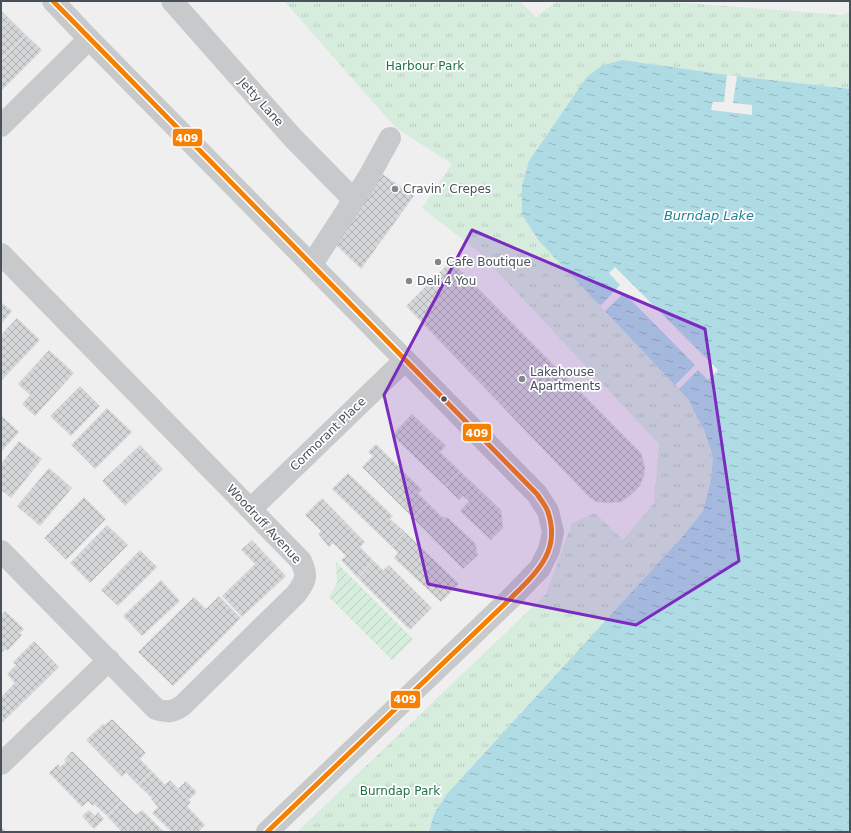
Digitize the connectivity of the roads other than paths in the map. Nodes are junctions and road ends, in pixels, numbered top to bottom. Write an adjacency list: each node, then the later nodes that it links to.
1 (53, 1): 3 (street)
2 (172, 1): 6 (street, Jetty Lane)
3 (88, 39): 4 (street); 8 (street)
4 (1, 126)
5 (390, 138): 6 (street)
6 (354, 200): 8 (street)
7 (1, 254): 10 (street, Woodruff Avenue)
8 (312, 264): 9 (street)
9 (405, 360): 10 (street, Cormorant Place); 14 (street)
10 (251, 509): 12 (street, Woodruff Avenue)
11 (1, 551): 12 (street, Woodruff Avenue)
12 (109, 660): 13 (street)
13 (1, 764)
14 (267, 832)

